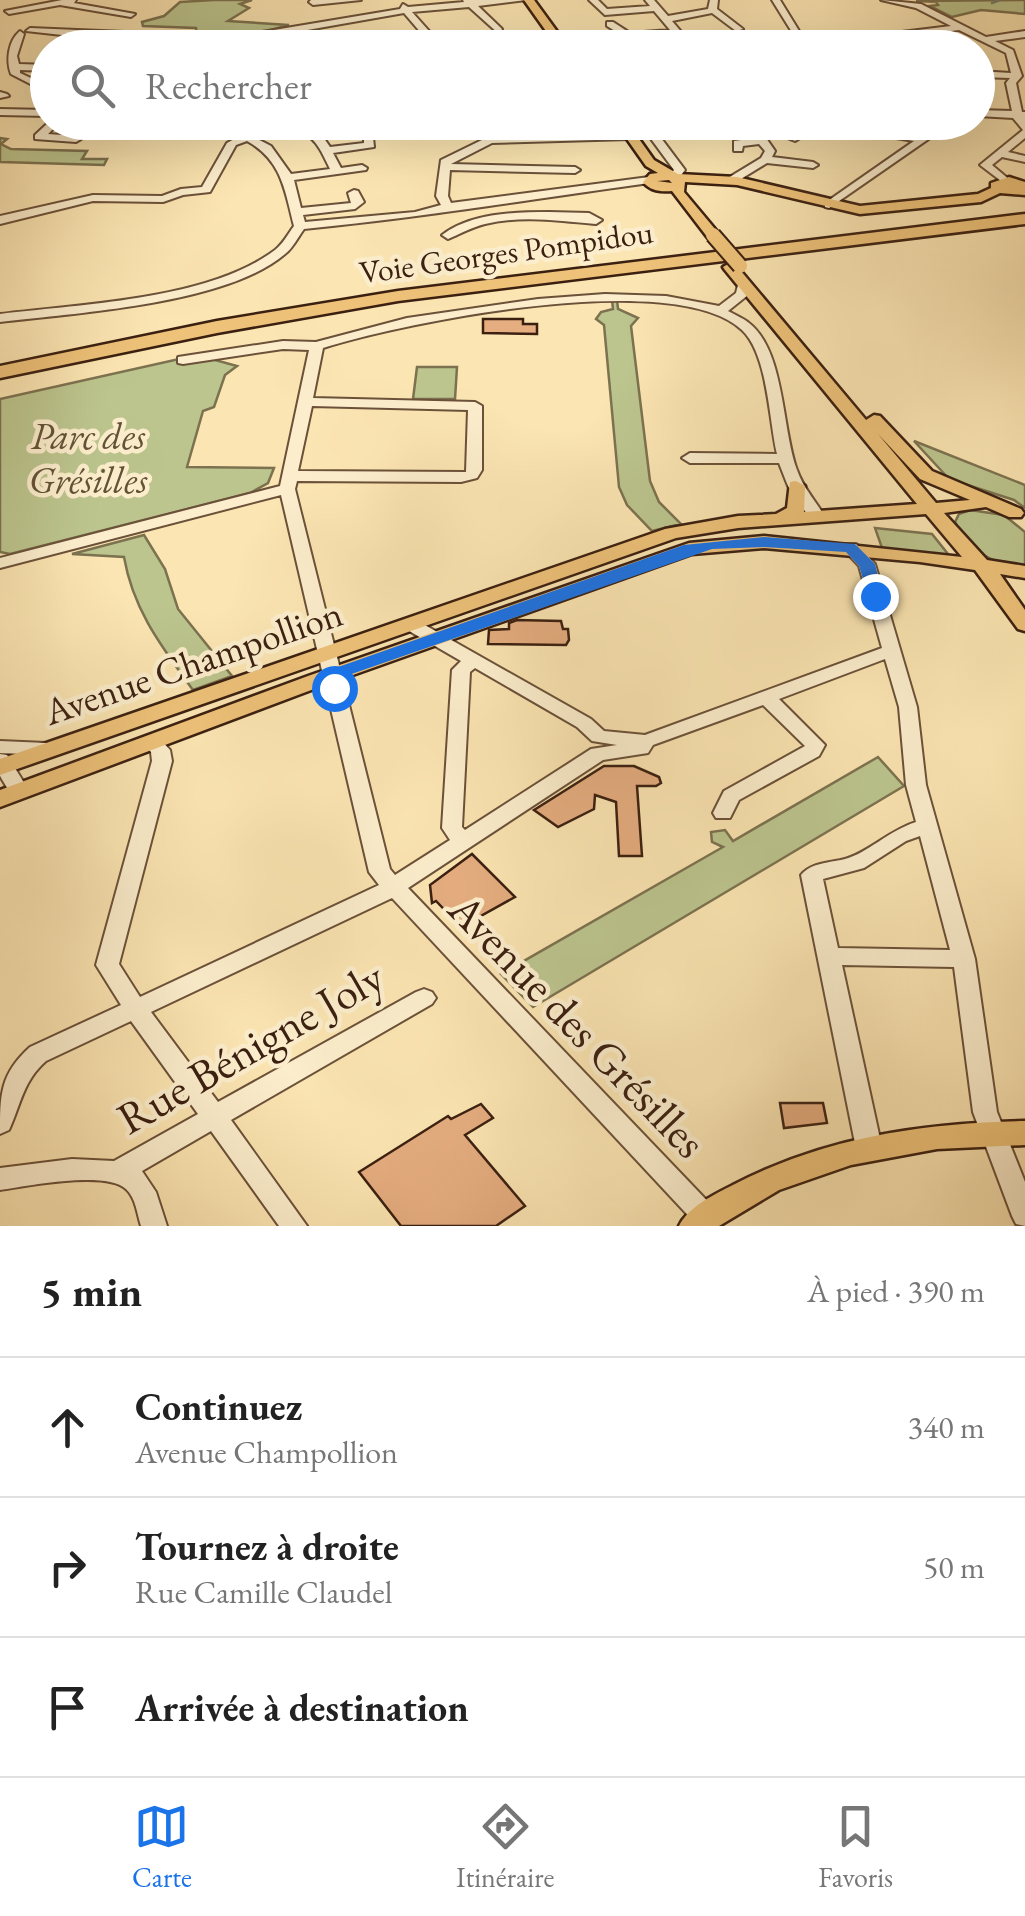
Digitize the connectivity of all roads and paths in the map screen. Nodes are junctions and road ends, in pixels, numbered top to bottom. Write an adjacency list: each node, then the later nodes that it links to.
1 (357, 0): 7 (street)
2 (396, 0): 13 (street)
3 (525, 0): 10 (street); 24 (main road)
4 (593, 0): 11 (street)
5 (776, 0): 27 (street)
6 (885, 0): 8 (street)
7 (313, 1): 17 (street)
8 (905, 1): 19 (street)
9 (68, 2): 14 (street); 15 (street)
10 (468, 2): 13 (street); 23 (street)
11 (652, 4): 16 (street)
12 (713, 5): 16 (street); 20 (street)
13 (406, 10): 17 (street); 22 (street)
14 (3, 12): 30 (street)
15 (131, 14)
16 (667, 19): 26 (street)
17 (335, 23): 21 (street)
18 (610, 24): 25 (street)
19 (961, 27): 28 (street); 29 (street)
20 (739, 29)
21 (297, 30)
22 (424, 30)
23 (498, 30)
24 (549, 30)
25 (619, 30)
26 (676, 30)
27 (795, 30)
28 (936, 30)
29 (968, 30)
30 (19, 32): 31 (street); 37 (street)
31 (30, 32)
32 (1025, 34): 33 (street)
33 (995, 38)
34 (995, 44): 35 (street)
35 (1010, 52): 36 (street); 40 (street)
36 (1025, 53)
37 (10, 63): 39 (street)
38 (995, 75): 40 (street)
39 (3, 76)
40 (1017, 76): 44 (street)
41 (0, 112): 42 (street)
42 (30, 113)
43 (995, 114): 44 (street)
44 (1021, 115): 45 (street)
45 (1025, 131): 58 (street)
46 (236, 140): 78 (street)
47 (248, 140): 66 (street)
48 (319, 140): 57 (street)
49 (369, 140): 57 (street)
50 (484, 140): 62 (street)
51 (633, 140): 67 (main road)
52 (657, 140): 67 (street)
53 (748, 140): 56 (street)
54 (764, 140): 60 (street)
55 (924, 140): 74 (street)
56 (738, 150)
57 (325, 151): 65 (street)
58 (999, 153): 59 (street); 69 (street)
59 (1025, 159)
60 (765, 160): 61 (street); 68 (street)
61 (813, 165)
62 (444, 167): 64 (street); 73 (street)
63 (362, 168): 65 (street)
64 (575, 170)
65 (338, 173): 66 (street)
66 (286, 178): 79 (street)
67 (664, 180): 68 (main road); 72 (street); 81 (main road)
68 (725, 180): 74 (main road)
69 (1002, 185): 70 (main road); 74 (main road)
70 (1025, 188)
71 (354, 194): 79 (street)
72 (525, 198): 73 (street); 76 (street)
73 (447, 205): 79 (street)
74 (829, 205)
75 (1025, 215): 87 (highway, Voie Georges Pompidou); 88 (highway, Voie Georges Pompidou)
76 (528, 217): 77 (street); 80 (street)
77 (582, 218)
78 (0, 220)
79 (301, 224): 84 (street)
80 (448, 236)
81 (735, 266): 82 (main road); 98 (main road)
82 (744, 285): 83 (street); 93 (main road)
83 (720, 311): 85 (street); 91 (street)
84 (0, 318)
85 (316, 346): 86 (street); 89 (street)
86 (183, 360)
87 (0, 364)
88 (0, 372)
89 (304, 402): 92 (street); 92 (street)
90 (690, 458): 91 (street)
91 (788, 459): 94 (street)
92 (288, 483): 104 (street); 112 (street, Avenue des Grésilles)
93 (910, 483): 96 (main road); 97 (main road)
94 (796, 486): 99 (street); 100 (main road)
95 (979, 506): 96 (main road, Avenue Champollion); 98 (main road, Avenue Champollion); 101 (main road)
96 (930, 508): 97 (main road, Avenue Champollion); 101 (main road)
97 (888, 511): 99 (main road, Avenue Champollion)
98 (1020, 516)
99 (817, 517): 100 (main road, Avenue Champollion); 102 (main road)
100 (778, 520): 107 (main road, Avenue Champollion)
101 (948, 529): 105 (main road)
102 (850, 548): 103 (main road, Avenue Champollion); 109 (main road, Avenue Champollion)
103 (873, 558): 105 (main road, Avenue Champollion); 110 (street)
104 (0, 563)
105 (984, 566): 106 (main road, Avenue Champollion); 108 (main road)
106 (1019, 574)
107 (410, 624): 109 (street); 112 (main road, Avenue Champollion)
108 (1025, 625)
109 (440, 640): 111 (street); 112 (main road, Avenue Champollion)
110 (890, 651): 113 (street); 119 (street)
111 (474, 660): 115 (street); 120 (street)
112 (328, 665): 114 (main road, Avenue Champollion); 116 (main road, Avenue Champollion); 121 (street, Avenue des Grésilles)
113 (767, 698): 115 (street); 118 (street)
114 (152, 742): 117 (main road, Avenue Champollion); 125 (street)
115 (599, 745): 120 (street)
116 (1, 760): 117 (street)
117 (10, 795)
118 (723, 813)
119 (927, 828): 122 (street); 123 (street)
120 (462, 840): 121 (street)
121 (393, 888): 125 (street); 134 (street, Avenue des Grésilles)
122 (828, 956): 123 (street); 130 (street)
123 (964, 959): 128 (street)
124 (424, 998): 126 (street, Rue Bénigne Joly)
125 (134, 1008): 126 (street); 127 (street)
126 (212, 1118): 131 (street, Rue Bénigne Joly); 136 (street)
127 (0, 1123)
128 (993, 1132): 129 (main road); 130 (main road); 133 (street)
129 (1025, 1133)
130 (869, 1148): 134 (main road)
131 (118, 1171): 132 (street); 135 (street)
132 (0, 1179)
133 (1025, 1216)
134 (698, 1223)
135 (154, 1226)
136 (294, 1226)

